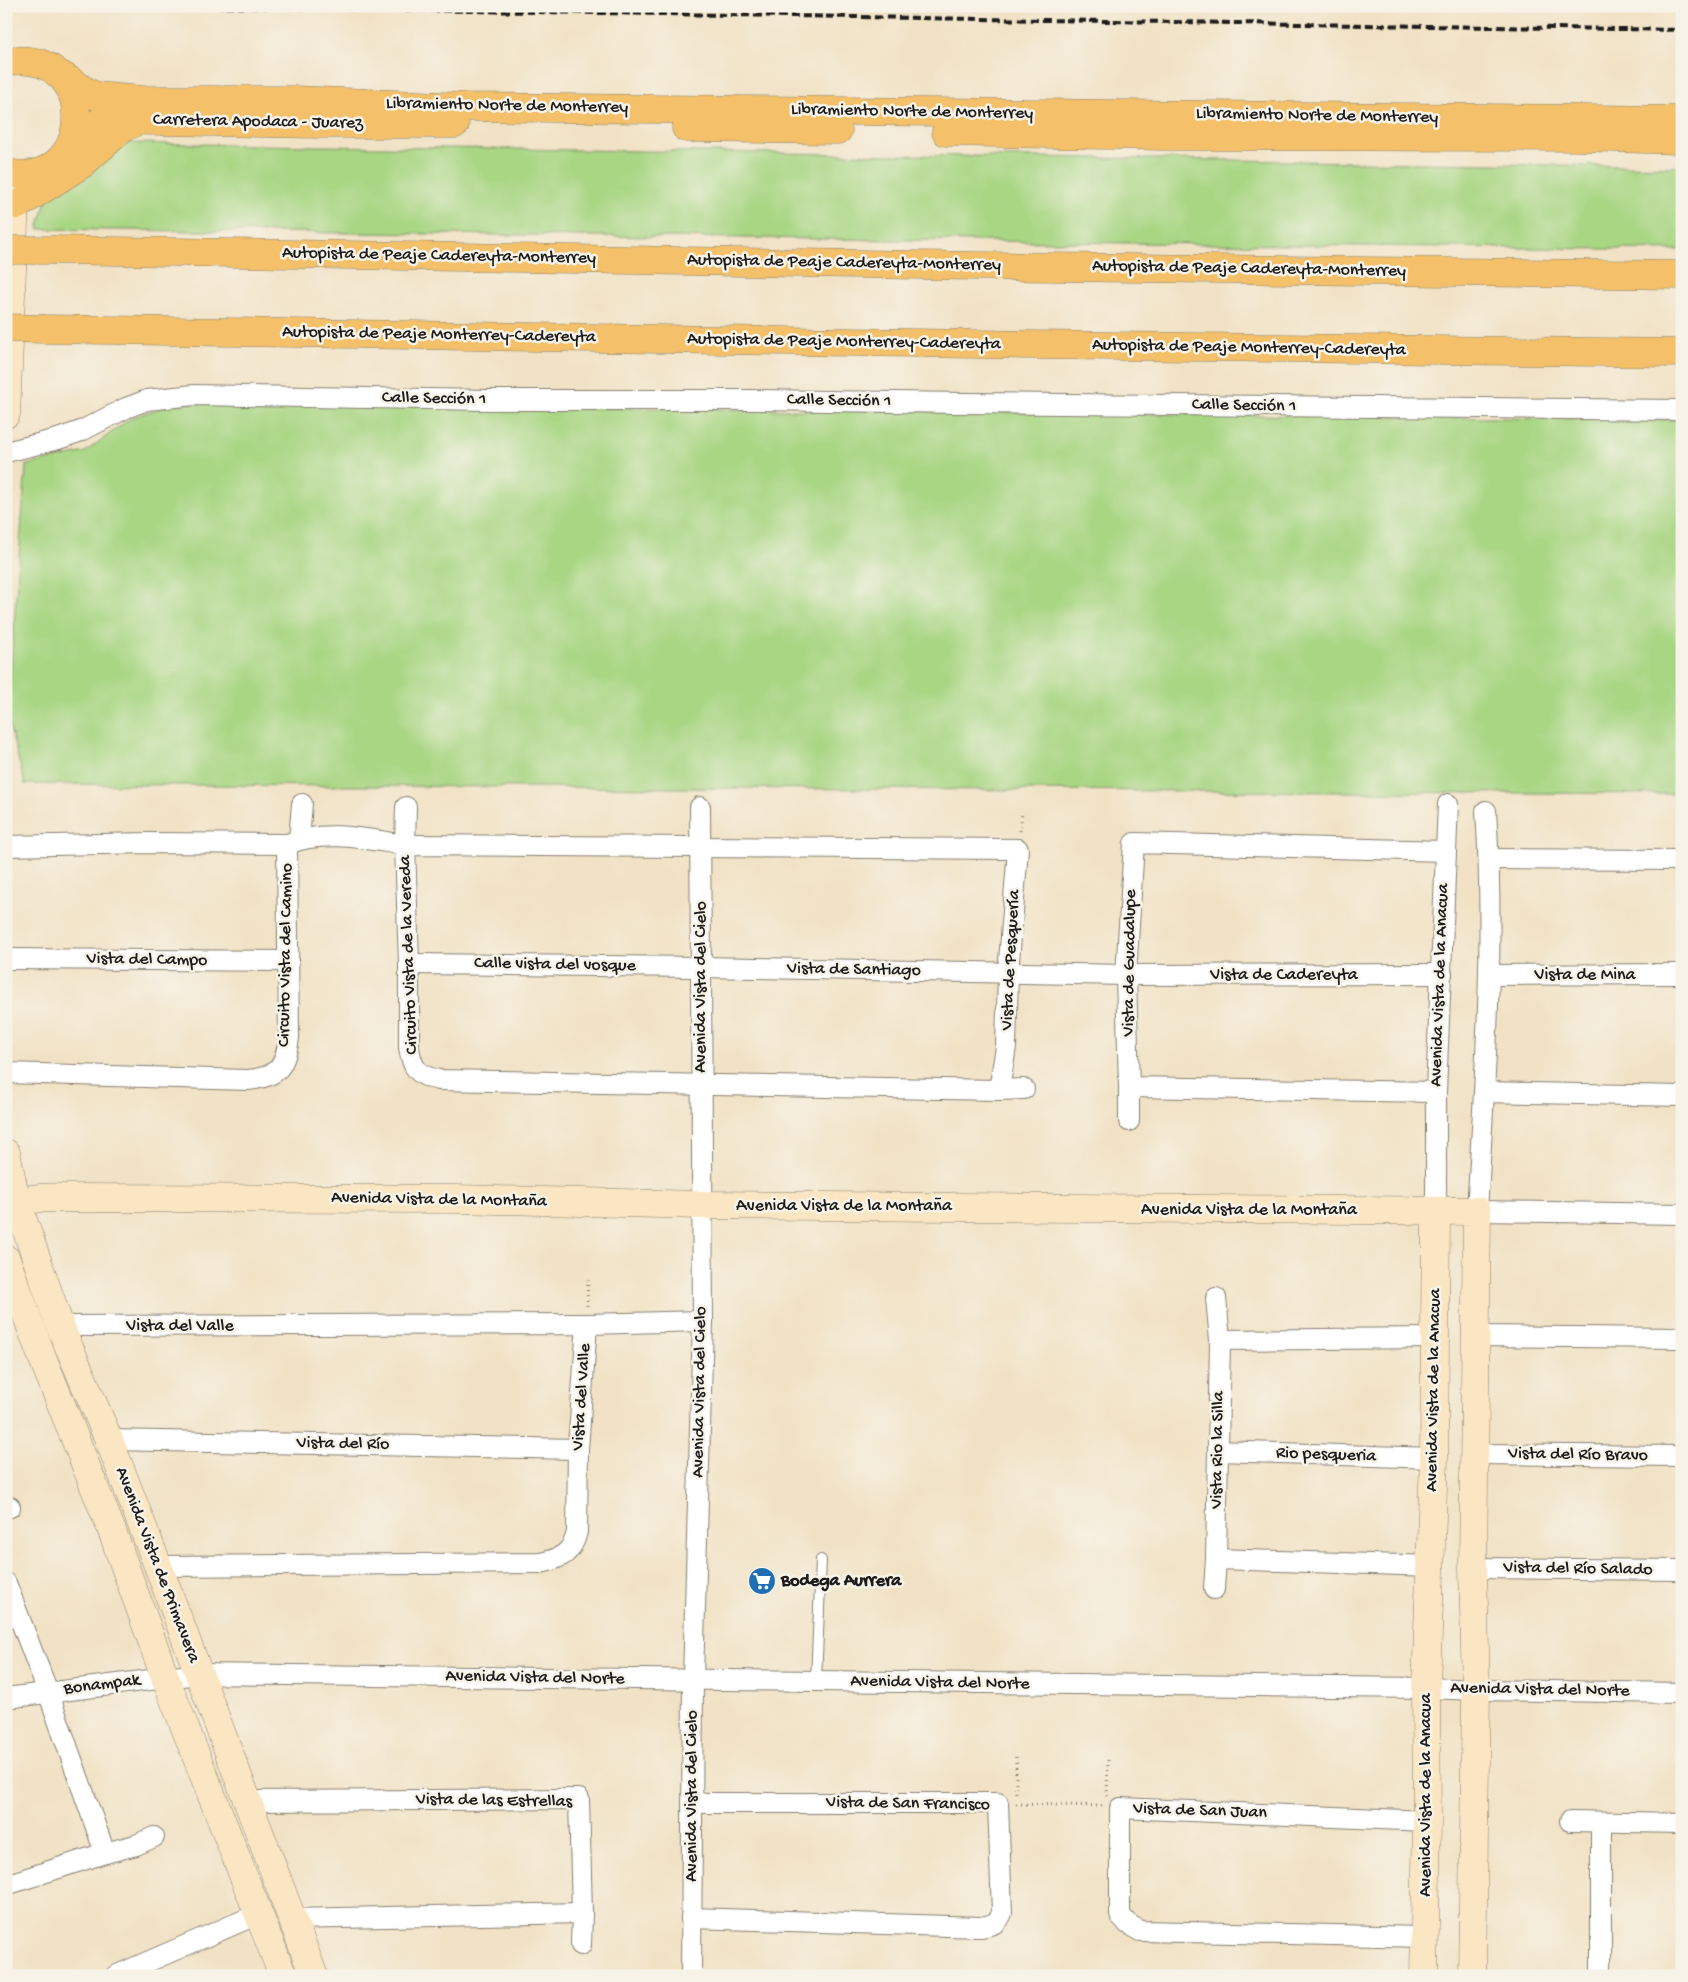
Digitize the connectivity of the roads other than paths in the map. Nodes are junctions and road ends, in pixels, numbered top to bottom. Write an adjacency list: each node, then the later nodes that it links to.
1 (6, 53): 4 (main road)
2 (6, 62): 3 (main road)
3 (56, 74): 4 (main road); 7 (main road)
4 (141, 110): 5 (main road, Libramiento Norte de Monterrey); 6 (main road, Carretera Apodaca - Juarez); 7 (main road, Carretera Apodaca - Juarez); 9 (main road)
5 (1682, 120)
6 (1682, 140)
7 (61, 158): 8 (main road); 9 (street)
8 (6, 173)
9 (11, 203): 15 (street)
10 (6, 250): 11 (main road, Autopista de Peaje Cadereyta-Monterrey, bridge)
11 (1682, 275)
12 (6, 328): 13 (main road, Autopista de Peaje Monterrey-Cadereyta, bridge)
13 (1682, 353)
14 (1682, 410): 16 (street, Calle Sección 1)
15 (6, 414)
16 (6, 452)
17 (302, 804): 22 (street)
18 (1448, 804): 26 (street, Avenida Vista de la Anacua)
19 (406, 807): 23 (street)
20 (700, 807): 25 (street, Avenida Vista del Cielo)
21 (1486, 810): 27 (street)
22 (293, 842): 23 (street); 24 (street, Circuito Vista del Camino); 30 (street, Circuito Vista del Camino)
23 (405, 845): 25 (street, Circuito Vista de la Vereda); 31 (street, Circuito Vista de la Vereda)
24 (6, 846)
25 (700, 847): 32 (street, Avenida Vista del Cielo); 33 (street, Vista de Pesquería)
26 (1445, 851): 34 (street, Avenida Vista de la Anacua); 36 (street, Vista de Guadalupe)
27 (1489, 859): 28 (street); 37 (street)
28 (1682, 860)
29 (6, 958): 30 (street, Vista del Campo)
30 (289, 962): 38 (street, Circuito Vista del Camino)
31 (410, 964): 32 (street, Calle vista del vosque); 39 (street, Circuito Vista de la Vereda)
32 (700, 967): 33 (street, Vista de Santiago); 39 (street, Avenida Vista del Cielo)
33 (1008, 974): 36 (street, Vista de Santiago); 42 (street, Vista de Pesquería)
34 (1442, 974): 36 (street, Vista de Cadereyta); 43 (street, Avenida Vista de la Anacua)
35 (1682, 974): 37 (street, Vista de Mina)
36 (1126, 975): 40 (street, Vista de Guadalupe)
37 (1489, 976): 44 (street)
38 (6, 1073)
39 (701, 1084): 42 (street); 49 (street, Avenida Vista del Cielo)
40 (1129, 1087): 43 (street); 46 (street, Vista de Guadalupe)
41 (1024, 1089): 42 (street)
42 (999, 1090)
43 (1436, 1092): 50 (street, Avenida Vista de la Anacua)
44 (1484, 1092): 45 (street); 51 (street)
45 (1682, 1096)
46 (1129, 1121)
47 (6, 1153): 48 (street, Avenida Vista de Primavera)
48 (11, 1201): 49 (street, Avenida Vista de la Montaña); 57 (street, Avenida Vista de Primavera)
49 (701, 1205): 50 (street, Avenida Vista de la Montaña); 55 (street, Avenida Vista del Cielo)
50 (1436, 1211): 51 (street, Avenida Vista de la Montaña); 59 (street, Avenida Vista de la Anacua)
51 (1477, 1211): 52 (street, Avenida Vista de la Montaña); 58 (street)
52 (1682, 1214)
53 (6, 1259): 77 (street, Avenida Vista de Primavera)
54 (1216, 1298): 61 (street, Vista Rio la Silla)
55 (703, 1321): 56 (street); 78 (street, Avenida Vista del Cielo)
56 (587, 1324): 57 (street, Vista del Valle); 63 (street, Vista del Valle)
57 (60, 1326): 62 (street, Avenida Vista de Primavera)
58 (1476, 1336): 60 (street); 65 (street)
59 (1435, 1338): 61 (street); 67 (street, Avenida Vista de la Anacua)
60 (1682, 1338)
61 (1220, 1340): 64 (street, Vista Rio la Silla)
62 (109, 1440): 63 (street, Vista del Río); 70 (street, Avenida Vista de Primavera)
63 (578, 1449): 70 (street, Vista del Valle)
64 (1219, 1451): 67 (street, Rio pesqueria); 68 (street, Vista Rio la Silla)
65 (1475, 1454): 66 (street, Vista del Río Bravo); 72 (street)
66 (1682, 1456)
67 (1434, 1458): 71 (street, Avenida Vista de la Anacua)
68 (1216, 1559): 71 (street); 75 (street, Vista Rio la Silla)
69 (821, 1560): 79 (lane)
70 (158, 1566): 76 (street, Avenida Vista de Primavera)
71 (1432, 1566): 80 (street, Avenida Vista de la Anacua)
72 (1473, 1568): 73 (street, Vista del Río Salado); 81 (street)
73 (1682, 1570)
74 (6, 1583): 82 (street)
75 (1214, 1589)
76 (198, 1674): 77 (street, Bonampak); 78 (street, Avenida Vista del Norte); 85 (street, Avenida Vista de Primavera)
77 (165, 1677): 82 (street, Bonampak); 94 (street, Avenida Vista de Primavera)
78 (693, 1680): 79 (street, Avenida Vista del Norte); 86 (street, Avenida Vista del Cielo)
79 (816, 1681): 80 (street, Avenida Vista del Norte)
80 (1426, 1688): 81 (street, Avenida Vista del Norte); 87 (street, Avenida Vista de la Anacua)
81 (1476, 1690): 83 (street, Avenida Vista del Norte); 105 (street)
82 (48, 1692): 84 (street, Bonampak); 92 (street)
83 (1682, 1693)
84 (6, 1698)
85 (248, 1801): 95 (street, Vista de las Estrellas); 97 (street, Avenida Vista de Primavera)
86 (692, 1803): 96 (street, Avenida Vista del Cielo); 96 (street, Vista de San Francisco)
87 (1427, 1821): 98 (street, Avenida Vista de la Anacua); 98 (street, Vista de San Juan)
88 (1570, 1821): 89 (street)
89 (1601, 1823): 90 (street); 106 (street)
90 (1682, 1823)
91 (154, 1837): 92 (street)
92 (105, 1853): 93 (street)
93 (6, 1885)
94 (258, 1914): 100 (street); 101 (street, Avenida Vista de Primavera)
95 (582, 1914): 97 (street); 99 (street)
96 (691, 1918): 103 (street, Avenida Vista del Cielo)
97 (292, 1919): 102 (street, Avenida Vista de Primavera)
98 (1425, 1937): 104 (street, Avenida Vista de la Anacua)
99 (581, 1945)
100 (115, 1976)
101 (283, 1976)
102 (314, 1976)
103 (691, 1976)
104 (1424, 1976)
105 (1472, 1976)
106 (1601, 1976)

